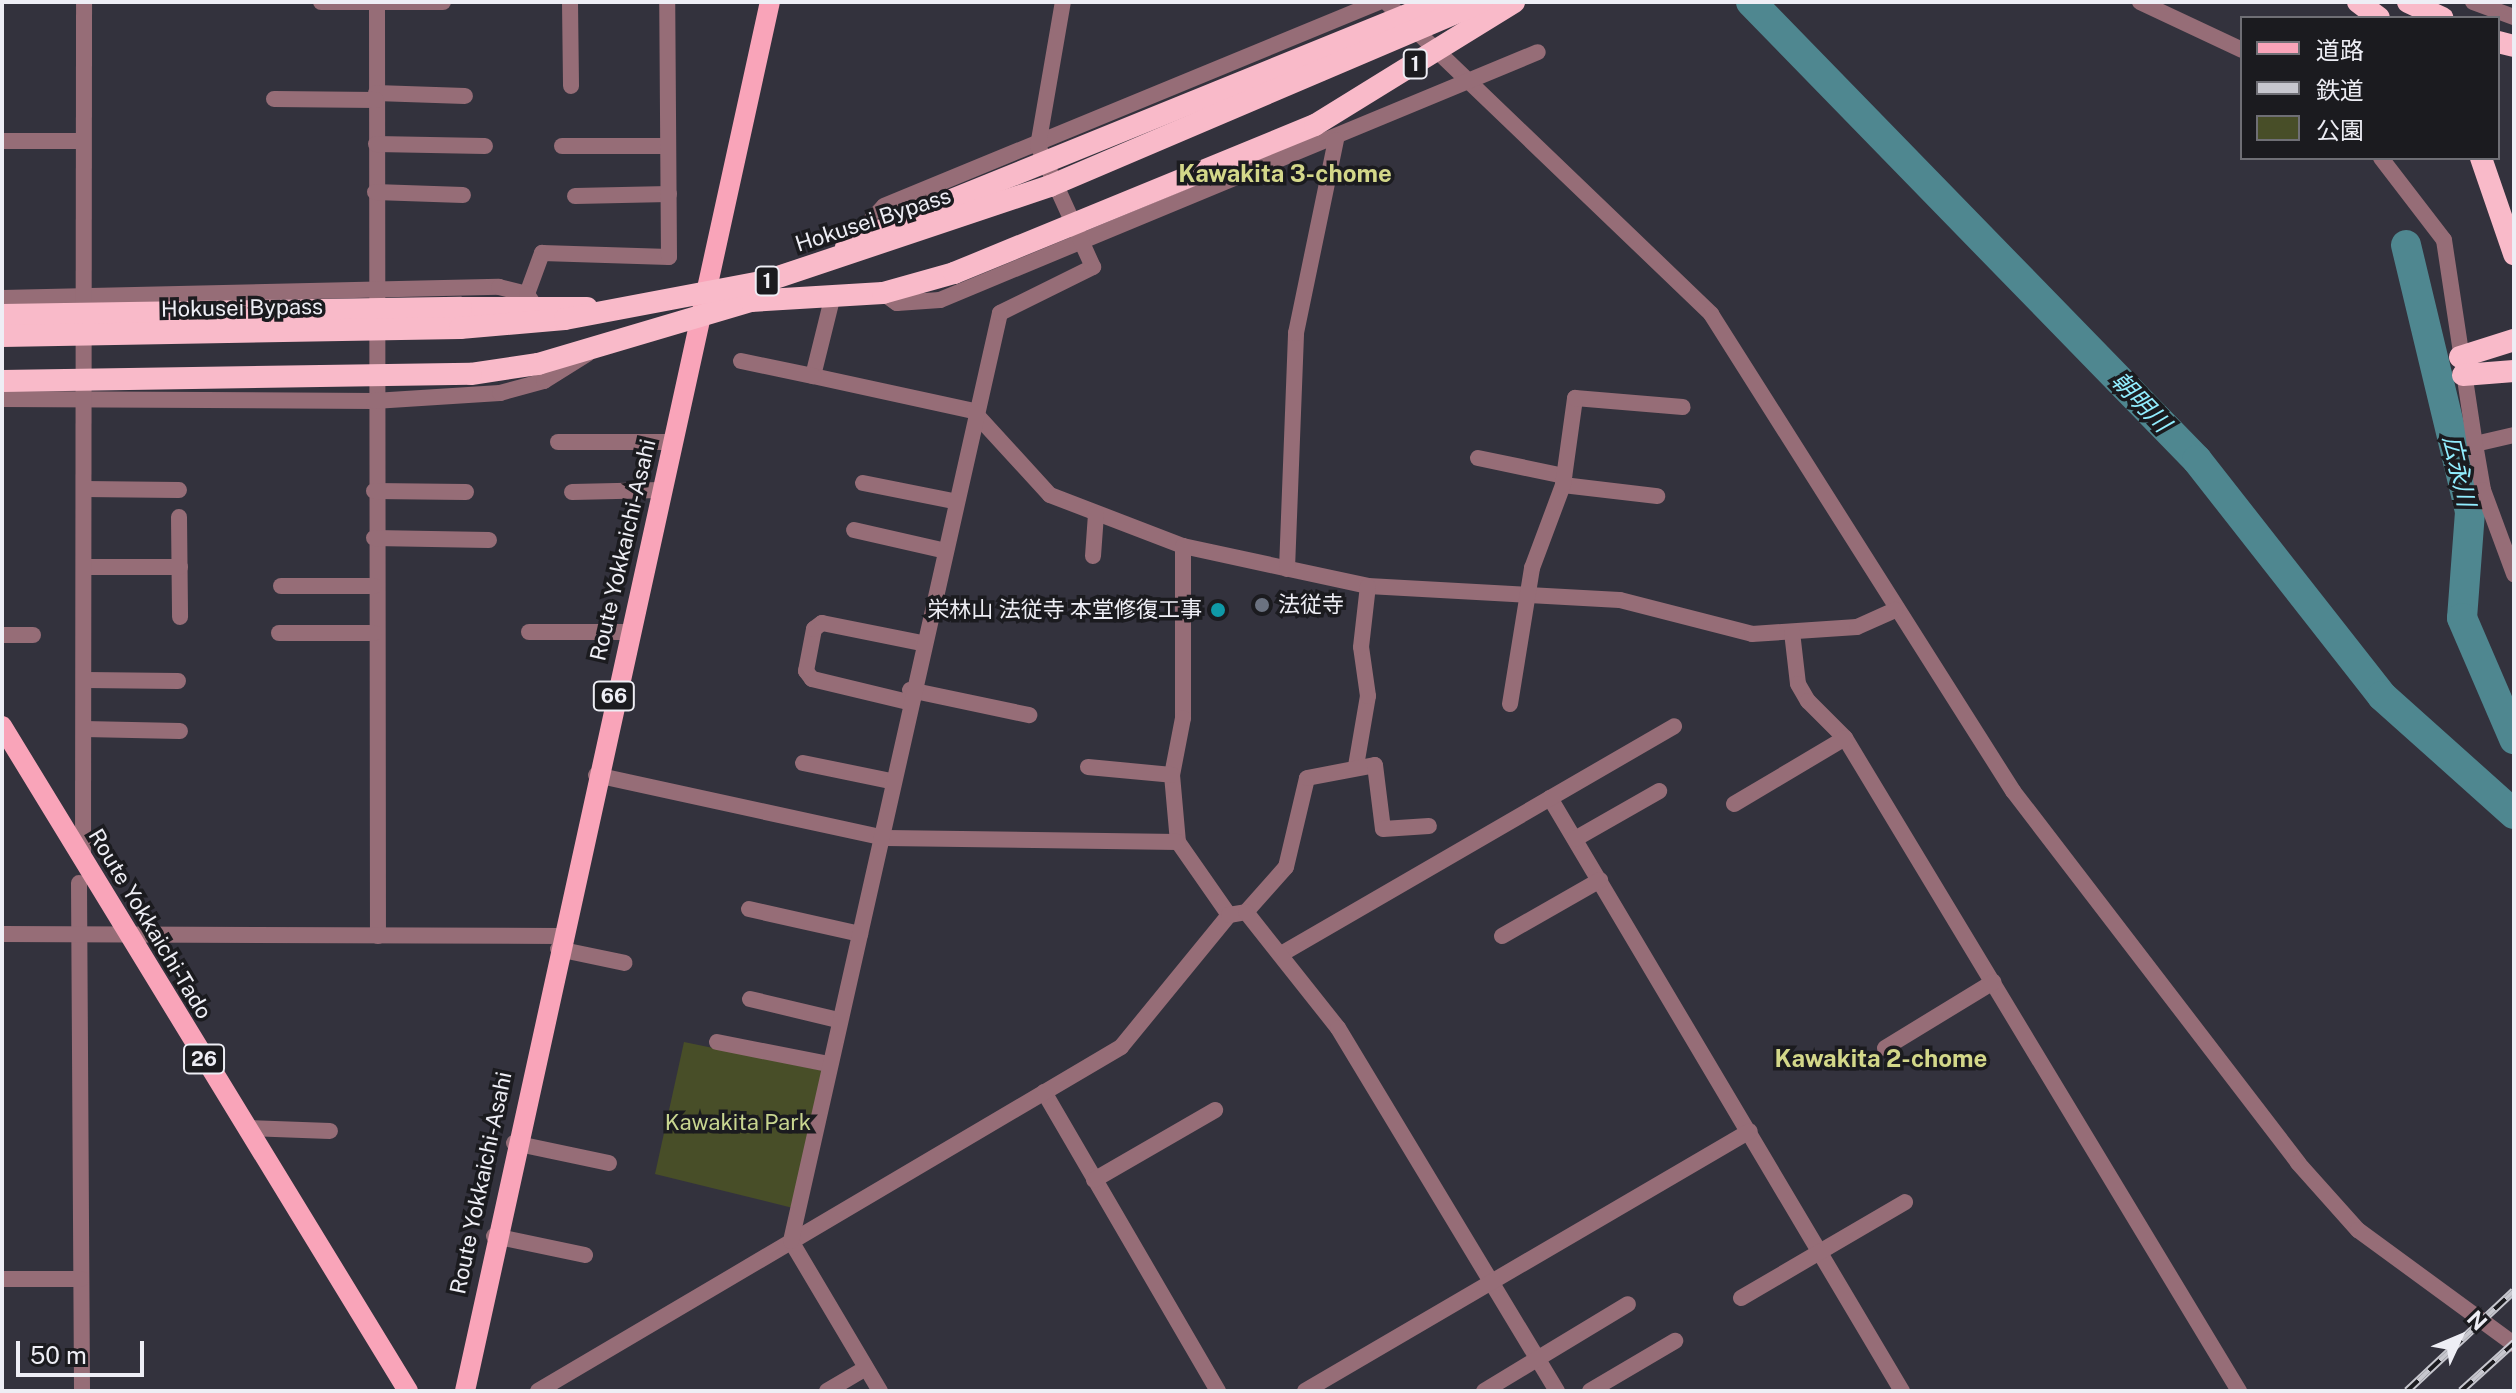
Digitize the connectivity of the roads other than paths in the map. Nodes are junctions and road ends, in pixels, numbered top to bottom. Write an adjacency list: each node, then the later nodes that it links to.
1 (84, 2): 30 (street)
2 (321, 2): 3 (street)
3 (377, 2): 4 (street); 26 (street)
4 (443, 2)
5 (570, 2): 24 (street)
6 (667, 2): 34 (street)
7 (770, 2): 47 (main road, Route Yokkaichi-Asahi / 66)
8 (1063, 2): 35 (street)
9 (1379, 2): 35 (street)
10 (1386, 2): 23 (street)
11 (1439, 2): 45 (highway, 1, bridge)
12 (1482, 2): 56 (highway, Hokusei Bypass / 1, bridge)
13 (1514, 2): 49 (highway, 1, bridge)
14 (2140, 2): 21 (street)
15 (2358, 2): 18 (highway)
16 (2408, 2): 19 (highway)
17 (2473, 2): 20 (street)
18 (2374, 16)
19 (2438, 16)
20 (2514, 17)
21 (2240, 49)
22 (1538, 52): 23 (street)
23 (1468, 82): 28 (street); 100 (street)
24 (571, 86)
25 (465, 96): 26 (street)
26 (376, 97): 27 (street); 31 (street)
27 (274, 99)
28 (1336, 140): 44 (street); 94 (street)
29 (2, 141): 30 (street)
30 (82, 141): 51 (street)
31 (376, 144): 32 (street); 39 (street)
32 (485, 146)
33 (562, 146): 34 (street)
34 (668, 146): 40 (street)
35 (1038, 146): 44 (street); 45 (street)
36 (2383, 160): 60 (street)
37 (2482, 160): 46 (highway)
38 (2493, 160): 43 (highway)
39 (375, 192): 41 (street); 48 (street)
40 (669, 194): 42 (street); 53 (street)
41 (463, 195)
42 (575, 196)
43 (2514, 203)
44 (1088, 243): 49 (street); 68 (street)
45 (846, 246): 47 (highway, 1)
46 (2514, 254)
47 (707, 288): 53 (highway, 1); 54 (main road, Route Yokkaichi-Asahi / 66)
48 (376, 291): 51 (street); 53 (street); 66 (street)
49 (883, 293): 50 (highway, 1)
50 (833, 295): 54 (highway, 1); 62 (street)
51 (81, 297): 52 (street); 65 (street)
52 (2, 298)
53 (531, 301): 55 (highway, 1, bridge)
54 (702, 312): 58 (highway, 1); 71 (main road, Route Yokkaichi-Asahi / 66)
55 (2, 315)
56 (2, 336)
57 (2514, 340): 60 (highway)
58 (606, 341): 63 (highway, 1, bridge); 66 (street)
59 (741, 361): 62 (street)
60 (2462, 366): 61 (highway); 72 (street)
61 (2514, 371)
62 (813, 376): 68 (street)
63 (2, 381)
64 (2, 399): 65 (street)
65 (83, 399): 66 (street); 76 (street)
66 (374, 401): 79 (street)
67 (1683, 407): 74 (street)
68 (973, 411): 83 (street); 84 (street)
69 (2514, 435): 72 (street)
70 (558, 442): 71 (street)
71 (672, 442): 78 (main road, Route Yokkaichi-Asahi / 66)
72 (2475, 444): 95 (street)
73 (1478, 458): 74 (street)
74 (1564, 480): 82 (street); 99 (street)
75 (863, 483): 83 (street)
76 (84, 489): 77 (street); 92 (street)
77 (179, 490)
78 (661, 490): 81 (street); 103 (main road, Route Yokkaichi-Asahi / 66)
79 (374, 491): 80 (street); 87 (street)
80 (466, 492)
81 (572, 492)
82 (1657, 496)
83 (953, 501): 90 (street)
84 (1096, 514): 89 (street); 91 (street)
85 (179, 517): 93 (street)
86 (854, 530): 90 (street)
87 (374, 538): 88 (street); 97 (street)
88 (489, 540)
89 (1183, 546): 94 (street); 124 (street)
90 (942, 550): 109 (street)
91 (1093, 556)
92 (85, 567): 93 (street); 110 (street)
93 (180, 567): 101 (street)
94 (1287, 569): 98 (street)
95 (2514, 574)
96 (281, 586): 97 (street)
97 (374, 586): 106 (street)
98 (1368, 586): 99 (street); 121 (street)
99 (1527, 596): 104 (street); 113 (street)
100 (1895, 610): 104 (street); 172 (street)
101 (180, 617)
102 (529, 632): 103 (street)
103 (628, 632): 123 (main road, Route Yokkaichi-Asahi / 66)
104 (1792, 632): 119 (street)
105 (279, 633): 106 (street)
106 (374, 633): 142 (street)
107 (2, 635): 108 (street)
108 (33, 635)
109 (921, 643): 112 (street); 112 (street)
110 (86, 680): 111 (street); 117 (street)
111 (178, 681)
112 (909, 696): 114 (street); 125 (street)
113 (1510, 704)
114 (1029, 715)
115 (2, 726): 133 (main road, Route Yokkaichi-Tado / 26)
116 (1674, 726): 127 (street)
117 (84, 729): 118 (street); 133 (street)
118 (180, 731)
119 (1845, 738): 128 (street); 147 (street)
120 (803, 763): 125 (street)
121 (1356, 766): 129 (street); 137 (street)
122 (1088, 767): 124 (street)
123 (596, 775): 130 (street); 144 (main road, Route Yokkaichi-Asahi / 66)
124 (1172, 775): 132 (street)
125 (891, 781): 130 (street)
126 (1659, 791): 131 (street)
127 (1550, 798): 131 (street); 145 (street)
128 (1734, 804)
129 (1429, 826)
130 (880, 835): 132 (street); 140 (street)
131 (1575, 839): 134 (street)
132 (1178, 842): 137 (street)
133 (83, 859): 141 (main road, Route Yokkaichi-Tado / 26)
134 (1600, 880): 143 (street); 157 (street)
135 (79, 883): 138 (street)
136 (749, 909): 140 (street)
137 (1238, 913): 145 (street); 153 (street)
138 (80, 932): 139 (street); 141 (street); 167 (street)
139 (2, 934)
140 (860, 934): 149 (street)
141 (128, 936): 142 (street); 155 (main road, Route Yokkaichi-Tado / 26)
142 (378, 936): 144 (street)
143 (1502, 936)
144 (559, 943): 146 (street); 158 (main road, Route Yokkaichi-Asahi / 66)
145 (1283, 953): 168 (street)
146 (625, 963)
147 (1993, 982): 151 (street); 187 (street)
148 (750, 999): 149 (street)
149 (838, 1020): 152 (street)
150 (717, 1042): 152 (street)
151 (1885, 1048)
152 (828, 1064): 163 (street)
153 (1044, 1092): 160 (street); 163 (street)
154 (1215, 1110): 160 (street)
155 (246, 1128): 156 (street); 176 (main road, Route Yokkaichi-Tado / 26)
156 (330, 1131)
157 (1750, 1131): 164 (street); 168 (street)
158 (514, 1143): 159 (street); 162 (main road, Route Yokkaichi-Asahi / 66)
159 (609, 1163)
160 (1094, 1180): 181 (street)
161 (1905, 1202): 164 (street)
162 (494, 1236): 165 (street); 177 (main road, Route Yokkaichi-Asahi / 66)
163 (791, 1241): 174 (street); 178 (street)
164 (1820, 1252): 169 (street); 186 (street)
165 (585, 1255)
166 (2, 1279): 167 (street)
167 (81, 1279): 175 (street)
168 (1492, 1281): 173 (street); 182 (street)
169 (1741, 1298)
170 (1628, 1304): 173 (street)
171 (1675, 1341): 185 (street)
172 (2514, 1344)
173 (1538, 1359): 183 (street); 184 (street)
174 (866, 1368): 179 (street); 180 (street)
175 (82, 1391)
176 (408, 1391)
177 (465, 1391)
178 (538, 1391)
179 (827, 1391)
180 (880, 1391)
181 (1218, 1391)
182 (1305, 1391)
183 (1484, 1391)
184 (1557, 1391)
185 (1590, 1391)
186 (1902, 1391)
187 (2239, 1391)

